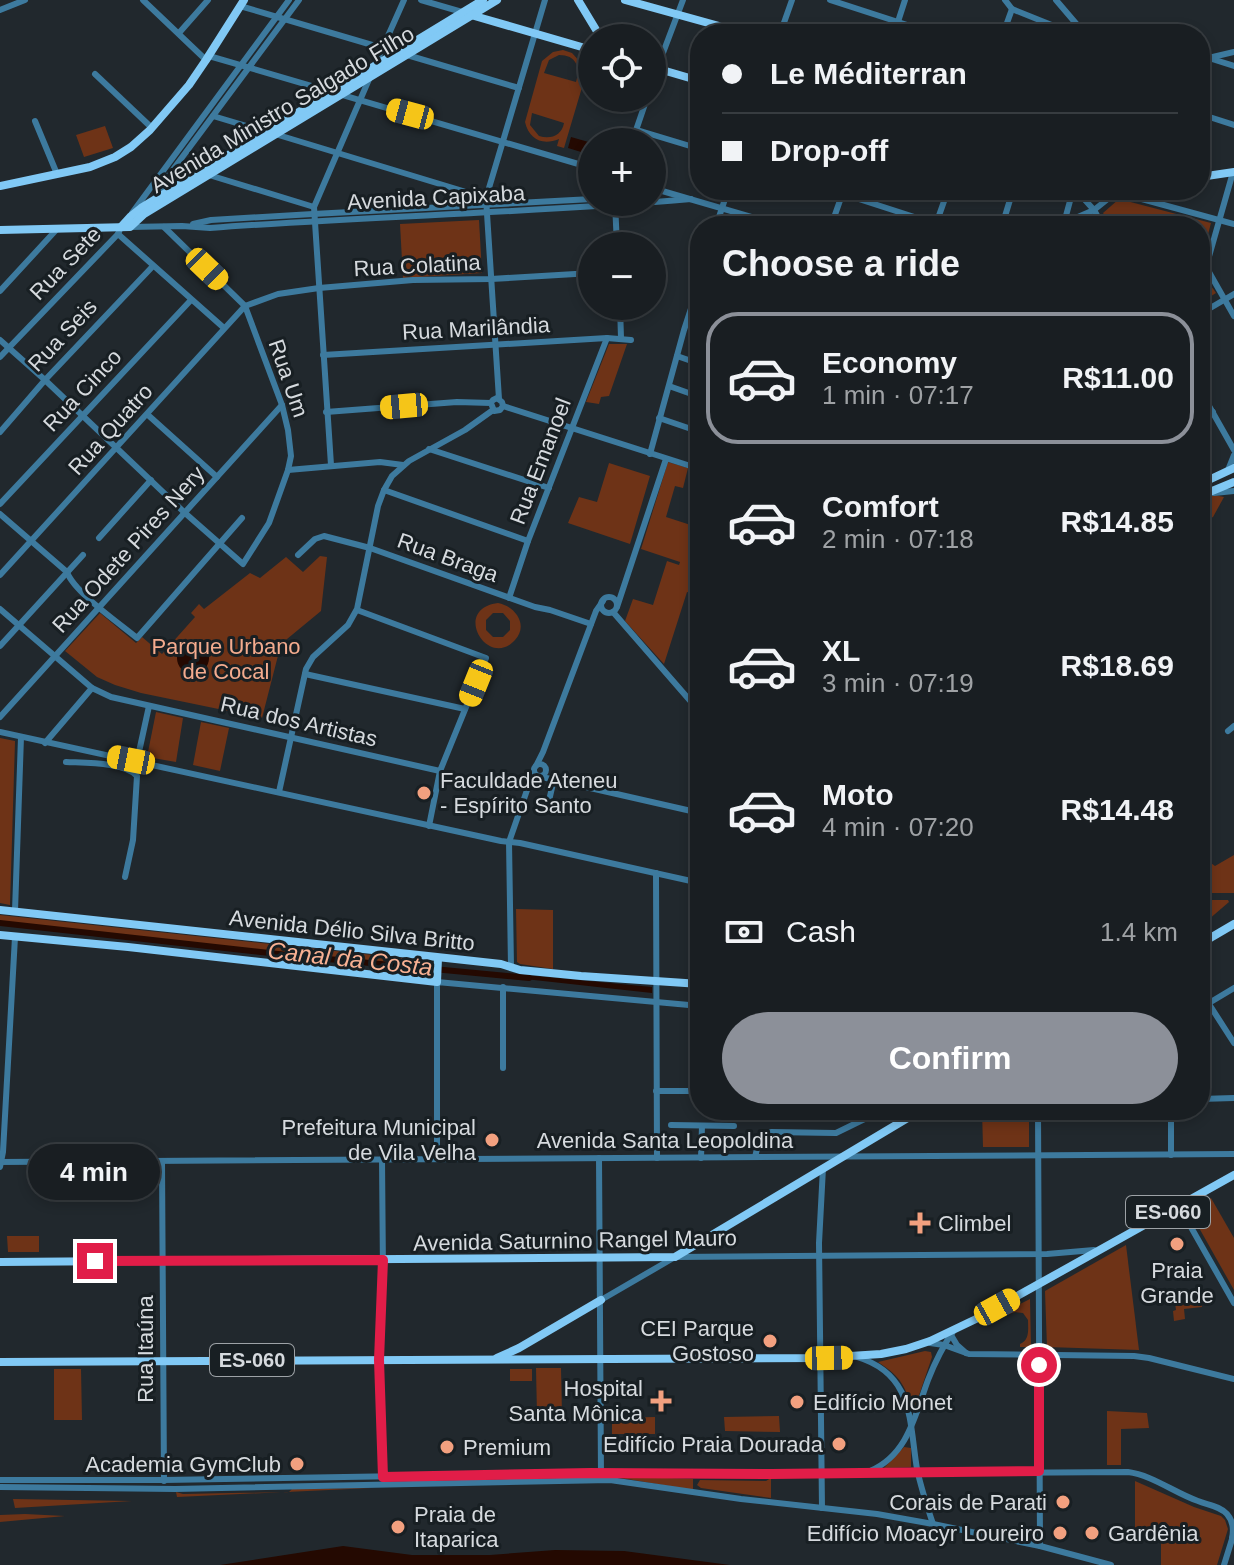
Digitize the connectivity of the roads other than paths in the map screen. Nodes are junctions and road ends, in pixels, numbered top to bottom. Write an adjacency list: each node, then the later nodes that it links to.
1 (25, 0): 21 (street)
2 (143, 0): 33 (street)
3 (208, 0): 33 (street)
4 (289, 0): 24 (street)
5 (299, 0): 24 (street)
6 (404, 0): 37 (street)
7 (421, 0): 22 (street)
8 (483, 0): 22 (main road, Avenida Ministro Salgado Filho)
9 (497, 0): 22 (main road, Avenida Ministro Salgado Filho)
10 (545, 0): 34 (street)
11 (578, 0): 26 (main road)
12 (625, 0): 23 (main road)
13 (683, 0): 23 (street)
14 (792, 0): 28 (street)
15 (830, 0): 25 (street)
16 (905, 0): 25 (street)
17 (1005, 0): 20 (street)
18 (1056, 0): 32 (street)
19 (242, 3): 24 (street); 41 (main road)
20 (1012, 9): 30 (street); 31 (street)
21 (0, 10)
22 (467, 14): 34 (main road); 38 (main road, Avenida Ministro Salgado Filho); 40 (main road, Avenida Ministro Salgado Filho)
23 (678, 15): 27 (main road); 35 (street)
24 (281, 18): 37 (street); 44 (street)
25 (898, 22): 29 (street)
26 (593, 24)
27 (711, 24)
28 (784, 24)
29 (904, 24)
30 (1007, 24)
31 (1049, 24)
32 (1076, 24)
33 (179, 33): 41 (street)
34 (535, 34): 36 (main road); 50 (street)
35 (666, 42)
36 (578, 46)
37 (382, 48): 38 (street); 43 (street)
38 (396, 52): 43 (main road, Avenida Ministro Salgado Filho)
39 (1234, 52): 42 (street)
40 (407, 55): 48 (main road, Avenida Ministro Salgado Filho); 50 (street)
41 (208, 58): 44 (street); 58 (main road)
42 (1212, 59): 45 (street)
43 (375, 65): 51 (main road, Avenida Ministro Salgado Filho)
44 (245, 66): 51 (street); 54 (street)
45 (1234, 66)
46 (666, 71): 49 (main road)
47 (95, 74): 58 (street)
48 (370, 77): 52 (main road, Avenida Ministro Salgado Filho); 53 (street)
49 (690, 78)
50 (519, 88): 61 (street)
51 (330, 93): 52 (street); 59 (main road, Avenida Ministro Salgado Filho)
52 (340, 95): 53 (street); 59 (main road, Avenida Ministro Salgado Filho)
53 (360, 100): 61 (street); 63 (street)
54 (209, 114): 59 (street); 71 (street); 97 (street, Rua Sete)
55 (1210, 117): 57 (street)
56 (35, 121): 66 (street)
57 (1234, 125)
58 (152, 128): 66 (main road)
59 (270, 133): 63 (street); 67 (main road, Avenida Ministro Salgado Filho); 71 (main road, Avenida Ministro Salgado Filho)
60 (666, 139): 62 (street)
61 (503, 142): 64 (street); 79 (street)
62 (690, 146)
63 (336, 153): 79 (street); 87 (street)
64 (578, 164)
65 (1233, 172): 68 (main road); 95 (street)
66 (57, 174): 69 (main road)
67 (209, 175): 87 (street); 97 (main road, Avenida Ministro Salgado Filho)
68 (1210, 175)
69 (0, 186)
70 (666, 192): 73 (street)
71 (164, 193): 97 (main road, Avenida Ministro Salgado Filho)
72 (578, 199): 79 (street, Avenida Capixaba)
73 (690, 199)
74 (690, 199): 80 (street, Avenida Capixaba)
75 (694, 200): 84 (street)
76 (725, 200): 84 (street)
77 (865, 200): 90 (street)
78 (1150, 200): 93 (street)
79 (486, 201): 86 (street); 87 (street, Avenida Capixaba)
80 (666, 201)
81 (1105, 201): 82 (street); 85 (street)
82 (1087, 202): 85 (street)
83 (578, 207): 86 (street, Avenida Capixaba)
84 (722, 208): 88 (street); 89 (street)
85 (1094, 210): 91 (street); 92 (street)
86 (487, 213): 87 (street, Avenida Capixaba); 105 (street)
87 (314, 214): 98 (street, Avenida Capixaba); 106 (street)
88 (719, 216)
89 (749, 216)
90 (910, 216)
91 (1081, 216)
92 (1097, 216)
93 (1206, 216)
94 (1210, 217): 95 (street)
95 (1220, 220): 96 (street); 101 (street)
96 (1234, 224)
97 (124, 227): 98 (street, Avenida Capixaba); 99 (main road, Avenida Capixaba); 102 (street); 122 (street, Rua Sete)
98 (164, 227): 111 (street, Rua Um)
99 (57, 229): 100 (main road, Avenida Capixaba); 107 (street)
100 (0, 230)
101 (1210, 253)
102 (153, 266): 109 (street); 127 (street, Rua Seis)
103 (578, 274): 105 (street, Rua Colatina)
104 (1210, 274): 110 (street)
105 (491, 279): 106 (street, Rua Colatina); 121 (street)
106 (319, 288): 111 (street, Rua Colatina); 123 (street)
107 (0, 291)
108 (1234, 294): 110 (street)
109 (191, 300): 116 (street); 138 (street, Rua Cinco)
110 (1225, 300): 112 (street); 113 (street)
111 (245, 306): 116 (street, Rua Quatro); 131 (street, Rua Um)
112 (1210, 308)
113 (1234, 316)
114 (620, 320): 118 (street)
115 (690, 322): 124 (street)
116 (224, 328): 137 (street, Rua Quatro)
117 (607, 338): 118 (street, Rua Marilândia); 121 (street, Rua Marilândia); 140 (street, Rua Emanoel)
118 (621, 338): 120 (street, Rua Marilândia)
119 (0, 340): 122 (street)
120 (631, 340)
121 (496, 345): 123 (street, Rua Marilândia); 130 (street)
122 (9, 346): 125 (street, Rua Sete); 127 (street)
123 (323, 355): 134 (street)
124 (677, 356): 126 (street); 128 (street)
125 (0, 357)
126 (690, 361)
127 (45, 380): 138 (street); 142 (street, Rua Seis)
128 (669, 386): 129 (street); 139 (street)
129 (690, 393)
130 (501, 402): 132 (street); 132 (street); 140 (street)
131 (282, 405): 151 (street, Rua Um); 153 (street, Rua Odete Pires Nery)
132 (492, 407): 134 (street); 144 (street)
133 (1210, 407): 135 (street)
134 (326, 412): 148 (street)
135 (1213, 412): 136 (street); 145 (street)
136 (1210, 414)
137 (148, 415): 143 (street, Rua Quatro); 153 (street)
138 (82, 416): 143 (street); 162 (street, Rua Cinco)
139 (659, 418): 141 (street); 146 (street)
140 (572, 428): 146 (street); 157 (street, Rua Emanoel)
141 (690, 429)
142 (0, 432)
143 (117, 448): 155 (street); 168 (street, Rua Quatro)
144 (429, 449): 149 (street); 157 (street)
145 (1234, 452): 152 (street)
146 (650, 454): 147 (street)
147 (666, 459): 150 (street); 175 (street)
148 (331, 465): 149 (street); 151 (street)
149 (403, 465): 158 (street)
150 (690, 466)
151 (288, 470): 169 (street, Rua Um)
152 (1231, 470): 154 (main road)
153 (217, 477): 163 (street, Rua Odete Pires Nery)
154 (1210, 479)
155 (151, 480): 163 (street); 166 (street)
156 (1234, 482): 160 (main road)
157 (549, 488): 167 (street, Rua Emanoel)
158 (384, 490): 167 (street); 170 (street)
159 (1234, 491): 161 (street)
160 (1210, 492)
161 (1210, 495)
162 (0, 504)
163 (185, 513): 169 (street); 178 (street, Rua Odete Pires Nery)
164 (0, 514): 168 (street)
165 (242, 518): 169 (street)
166 (99, 538)
167 (528, 541): 176 (street, Rua Emanoel)
168 (30, 542): 173 (street); 174 (street, Rua Quatro)
169 (221, 544): 178 (street)
170 (370, 548): 172 (street, Rua Braga); 176 (street, Rua Braga); 180 (street)
171 (83, 555): 173 (street)
172 (298, 555)
173 (67, 572): 178 (street); 183 (street)
174 (0, 575)
175 (625, 583): 177 (street); 181 (street)
176 (509, 598): 182 (street, Rua Braga)
177 (605, 600): 181 (street); 181 (street); 182 (street)
178 (100, 608): 185 (street, Rua Odete Pires Nery)
179 (0, 609): 183 (street, Rua dos Artistas)
180 (357, 610): 186 (street); 190 (street)
181 (612, 610): 182 (street); 188 (street)
182 (592, 623): 196 (street)
183 (18, 625): 184 (street); 185 (street, Rua dos Artistas)
184 (0, 646)
185 (55, 658): 187 (street, Rua dos Artistas); 191 (street, Rua Odete Pires Nery)
186 (305, 674): 190 (street); 194 (street)
187 (92, 688): 189 (street, Rua dos Artistas); 195 (street)
188 (690, 701)
189 (149, 706): 194 (street, Rua dos Artistas); 197 (street)
190 (465, 709): 200 (street)
191 (0, 717)
192 (0, 732): 193 (street)
193 (21, 737): 195 (street); 213 (street)
194 (291, 739): 200 (street, Rua dos Artistas); 204 (street)
195 (45, 743): 197 (street)
196 (543, 752): 199 (street); 201 (street)
197 (137, 761): 204 (street)
198 (66, 762): 210 (street)
199 (535, 768): 201 (street); 201 (street); 203 (street)
200 (440, 771): 207 (street)
201 (543, 773): 202 (street); 203 (street)
202 (553, 779): 205 (street); 206 (street)
203 (529, 783): 208 (street)
204 (279, 792): 207 (street)
205 (548, 805)
206 (690, 811)
207 (429, 826): 208 (street)
208 (509, 842): 209 (street); 218 (street)
209 (656, 873): 211 (street); 220 (street)
210 (125, 877)
211 (690, 881)
212 (0, 910): 213 (main road, Avenida Délio Silva Britto)
213 (15, 911): 219 (main road, Avenida Délio Silva Britto)
214 (1234, 924): 217 (main road)
215 (0, 935): 216 (main road, Avenida Délio Silva Britto)
216 (15, 937): 219 (main road, Avenida Délio Silva Britto); 228 (street)
217 (1210, 938)
218 (511, 967): 219 (main road, Avenida Délio Silva Britto); 220 (main road, Avenida Délio Silva Britto)
219 (438, 969): 222 (street, Avenida Délio Silva Britto); 252 (street)
220 (655, 984): 221 (main road, Avenida Délio Silva Britto); 224 (street)
221 (690, 984)
222 (503, 987): 224 (street, Avenida Délio Silva Britto); 230 (street)
223 (1234, 988): 225 (street)
224 (655, 999): 226 (street, Avenida Délio Silva Britto); 231 (street)
225 (1210, 1002)
226 (690, 1004)
227 (1210, 1005): 229 (street)
228 (5, 1041): 254 (street)
229 (1234, 1042)
230 (503, 1068)
231 (656, 1091): 232 (street); 249 (street)
232 (690, 1091)
233 (1234, 1098): 234 (street)
234 (1210, 1099)
235 (863, 1120): 247 (street)
236 (897, 1120): 245 (main road, ES-060)
237 (1038, 1120): 246 (street)
238 (1171, 1120): 243 (street)
239 (671, 1125): 240 (street)
240 (702, 1126): 241 (street); 250 (street)
241 (734, 1126)
242 (1234, 1154): 243 (street, Avenida Santa Leopoldina)
243 (1171, 1155): 246 (street, Avenida Santa Leopoldina)
244 (822, 1156): 245 (street, Avenida Santa Leopoldina); 247 (street, Avenida Santa Leopoldina); 255 (street)
245 (843, 1156): 246 (street, Avenida Santa Leopoldina); 255 (main road, ES-060)
246 (1038, 1156): 259 (street)
247 (755, 1157): 250 (street, Avenida Santa Leopoldina)
248 (599, 1158): 249 (street, Avenida Santa Leopoldina); 252 (street, Avenida Santa Leopoldina); 261 (street)
249 (657, 1158): 250 (street, Avenida Santa Leopoldina)
250 (701, 1158)
251 (382, 1159): 252 (street, Avenida Santa Leopoldina); 253 (street, Avenida Santa Leopoldina); 263 (street)
252 (437, 1159)
253 (162, 1161): 254 (street, Avenida Santa Leopoldina); 264 (street, Rua Itaúna)
254 (0, 1164)
255 (823, 1169): 260 (street); 262 (main road, ES-060)
256 (1234, 1175): 257 (main road, ES-060)
257 (1179, 1206): 258 (main road, ES-060); 268 (street)
258 (1103, 1248): 259 (street, Avenida Saturnino Rangel Mauro); 266 (main road, ES-060)
259 (1039, 1254): 260 (street, Avenida Saturnino Rangel Mauro); 266 (street)
260 (819, 1256): 262 (street, Avenida Saturnino Rangel Mauro); 275 (street)
261 (601, 1257): 262 (main road, Avenida Saturnino Rangel Mauro); 263 (main road, Avenida Saturnino Rangel Mauro); 267 (street)
262 (675, 1257): 267 (street, ES-060)
263 (383, 1260): 264 (main road, Avenida Saturnino Rangel Mauro); 278 (street)
264 (162, 1261): 265 (main road, Avenida Saturnino Rangel Mauro); 279 (street, Rua Itaúna)
265 (0, 1262)
266 (1039, 1284): 269 (main road, ES-060); 273 (street)
267 (601, 1300): 276 (main road, ES-060); 277 (street)
268 (1234, 1303)
269 (953, 1332): 270 (main road, ES-060); 271 (street); 272 (street)
270 (926, 1343): 271 (street); 274 (main road, ES-060)
271 (944, 1345): 272 (street); 282 (street)
272 (969, 1354): 273 (street)
273 (1039, 1355): 281 (street); 285 (street)
274 (857, 1357): 275 (main road, ES-060); 282 (street)
275 (819, 1358): 277 (main road, ES-060); 290 (street)
276 (493, 1359): 277 (main road, ES-060); 278 (main road, ES-060)
277 (602, 1359): 289 (street)
278 (379, 1360): 279 (main road, ES-060); 291 (street)
279 (162, 1361): 280 (main road, ES-060); 293 (street, Rua Itaúna)
280 (0, 1362)
281 (1233, 1378)
282 (911, 1427): 283 (street); 284 (street)
283 (901, 1446): 284 (street); 286 (street)
284 (914, 1448): 287 (street)
285 (1039, 1471): 287 (street); 298 (street); 302 (street)
286 (863, 1473): 287 (street); 290 (street)
287 (918, 1473): 300 (street)
288 (704, 1474): 289 (street); 290 (street); 296 (street)
289 (602, 1476): 291 (street); 295 (street); 296 (street)
290 (820, 1476): 297 (street)
291 (383, 1477): 293 (street)
292 (0, 1480): 293 (street)
293 (164, 1480): 295 (street, Rua Itaúna)
294 (0, 1487): 295 (street)
295 (164, 1489)
296 (702, 1493): 297 (street)
297 (822, 1508): 300 (street)
298 (1222, 1509): 299 (street); 301 (street)
299 (1234, 1511)
300 (933, 1524): 302 (street)
301 (1233, 1536): 304 (street)
302 (1040, 1546): 303 (street)
303 (1111, 1565)
304 (1224, 1565)

